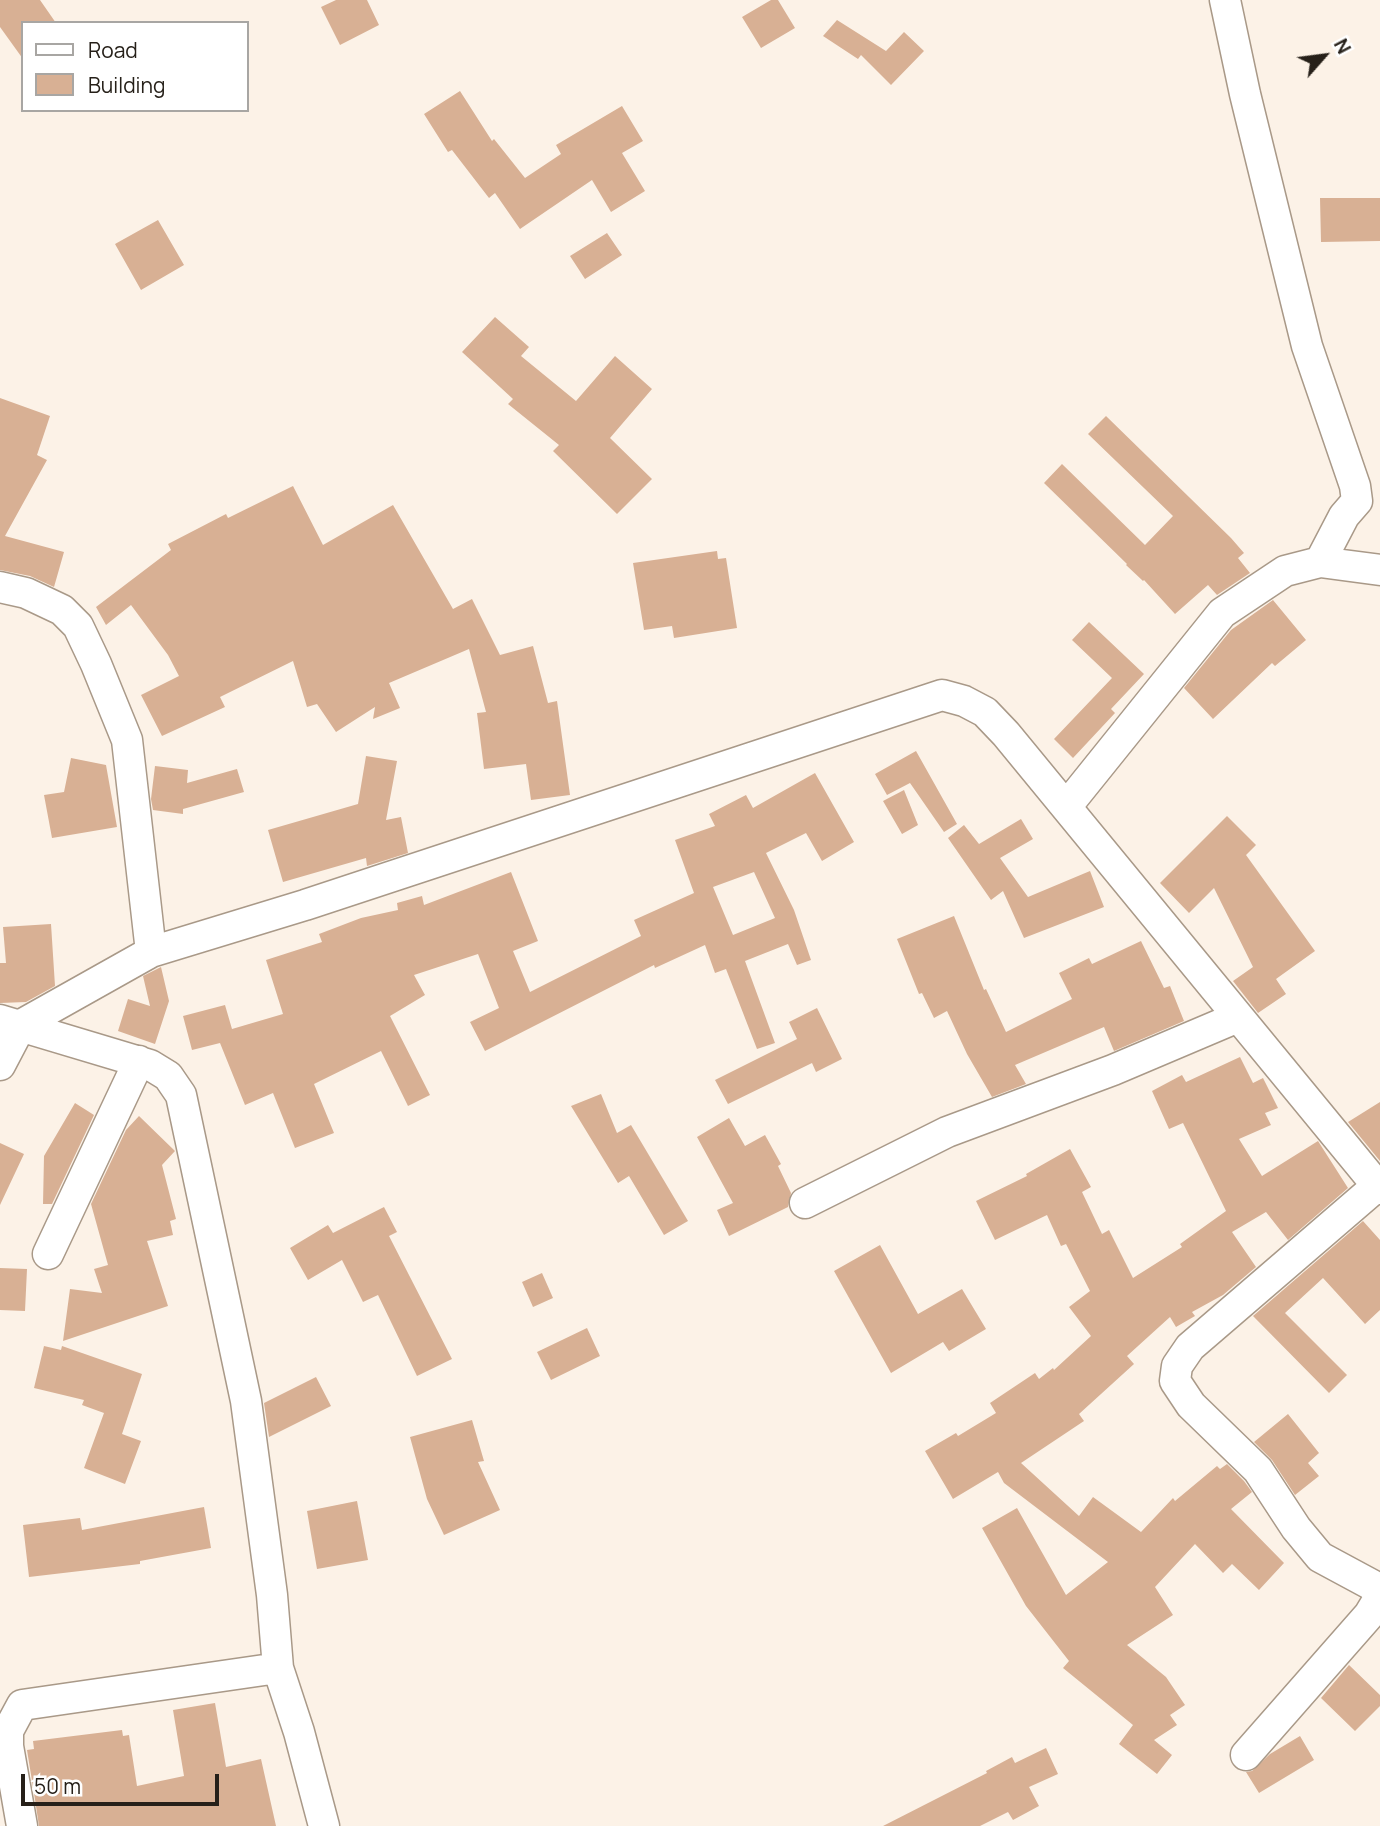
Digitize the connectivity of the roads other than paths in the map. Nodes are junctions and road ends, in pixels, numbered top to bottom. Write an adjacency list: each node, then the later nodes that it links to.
1 (1226, 0): 2 (street)
2 (1320, 562): 3 (street); 5 (street)
3 (1380, 570)
4 (0, 587): 6 (street)
5 (1066, 807): 6 (street); 7 (street)
6 (151, 952): 8 (street)
7 (1238, 1017): 11 (street); 12 (street)
8 (10, 1023): 9 (street); 10 (street)
9 (139, 1061): 13 (street); 14 (street)
10 (0, 1065)
11 (1379, 1188): 15 (street)
12 (805, 1203)
13 (48, 1254)
14 (278, 1668): 16 (street); 17 (street)
15 (1246, 1755)
16 (22, 1826)
17 (324, 1826)

